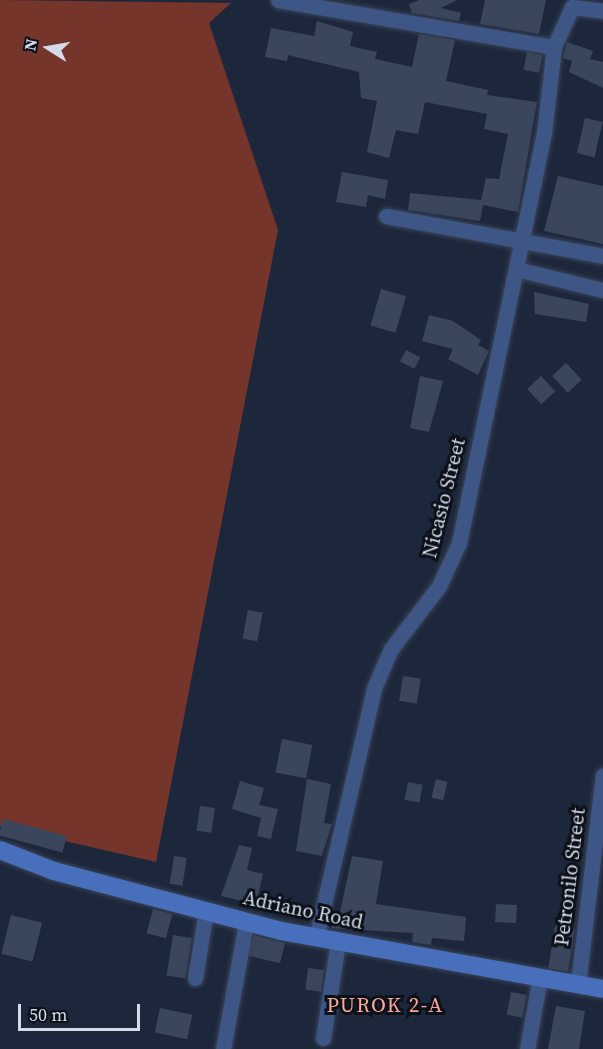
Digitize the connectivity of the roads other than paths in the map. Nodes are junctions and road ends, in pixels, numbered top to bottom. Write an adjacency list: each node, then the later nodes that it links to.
1 (278, 0): 2 (street)
2 (336, 5): 4 (street)
3 (603, 11): 4 (street, Nicasio Street)
4 (554, 47): 6 (street, Nicasio Street)
5 (386, 216): 6 (street)
6 (523, 238): 7 (street); 8 (street, Nicasio Street)
7 (603, 256)
8 (516, 269): 9 (street); 14 (street, Nicasio Street)
9 (603, 290)
10 (603, 775): 18 (street, Petronilo Street)
11 (0, 850): 12 (street, Adriano Road)
12 (206, 911): 13 (street, Adriano Road); 17 (street)
13 (246, 922): 14 (street, Adriano Road); 21 (street)
14 (316, 938): 15 (street, Adriano Road)
15 (338, 942): 16 (street, Adriano Road); 20 (street)
16 (540, 977): 18 (street, Adriano Road); 22 (street)
17 (195, 978)
18 (578, 984): 19 (street, Adriano Road)
19 (603, 988)
20 (323, 1038)
21 (223, 1049)
22 (528, 1049)

